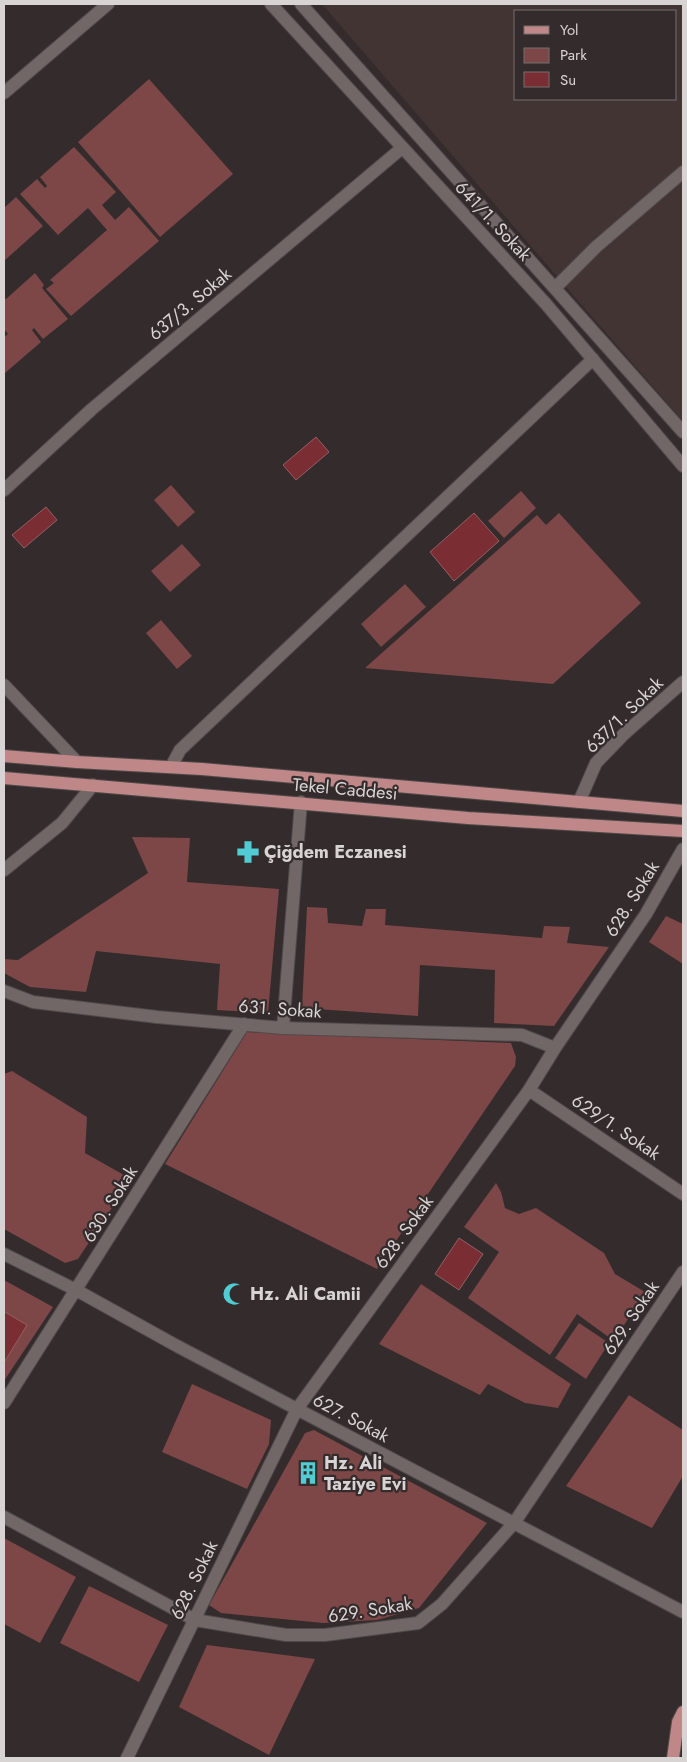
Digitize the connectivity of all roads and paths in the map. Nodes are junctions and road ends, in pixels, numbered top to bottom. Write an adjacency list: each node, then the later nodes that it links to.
1 (108, 4): 4 (street)
2 (271, 4): 5 (street, 641/1. Sokak)
3 (301, 4): 7 (street)
4 (4, 93)
5 (402, 148): 8 (street, 641/1. Sokak); 11 (street, 637/3. Sokak)
6 (683, 172): 7 (street)
7 (555, 288): 9 (street)
8 (593, 359): 10 (street, 641/1. Sokak); 16 (street)
9 (683, 432)
10 (683, 466)
11 (4, 490)
12 (683, 682): 20 (street, 637/1. Sokak)
13 (4, 685): 15 (street)
14 (4, 756): 15 (main road)
15 (77, 762): 16 (main road)
16 (171, 767): 20 (main road)
17 (4, 778): 18 (main road, Tekel Caddesi)
18 (93, 785): 19 (main road, Tekel Caddesi); 24 (street)
19 (301, 802): 22 (main road, Tekel Caddesi); 27 (street)
20 (579, 802): 21 (main road)
21 (683, 811)
22 (683, 831)
23 (683, 849): 28 (street, 628. Sokak)
24 (4, 870)
25 (4, 991): 26 (street, 631. Sokak)
26 (244, 1024): 27 (street, 631. Sokak); 33 (street, 630. Sokak)
27 (283, 1028): 28 (street, 631. Sokak)
28 (555, 1048): 29 (street, 628. Sokak)
29 (529, 1090): 30 (street, 629/1. Sokak); 35 (street, 628. Sokak)
30 (683, 1194)
31 (4, 1254): 33 (street, 627. Sokak)
32 (683, 1272): 37 (street, 629. Sokak)
33 (76, 1290): 34 (street, 630. Sokak); 35 (street, 627. Sokak)
34 (4, 1403)
35 (297, 1409): 37 (street, 627. Sokak); 39 (street, 628. Sokak)
36 (4, 1517): 39 (street, 629. Sokak)
37 (514, 1523): 38 (street, 627. Sokak); 39 (street, 629. Sokak)
38 (683, 1612)
39 (194, 1620): 42 (street, 628. Sokak)
40 (683, 1712): 43 (main road)
41 (683, 1755): 44 (main road)
42 (127, 1758)
43 (673, 1758)
44 (681, 1758)

